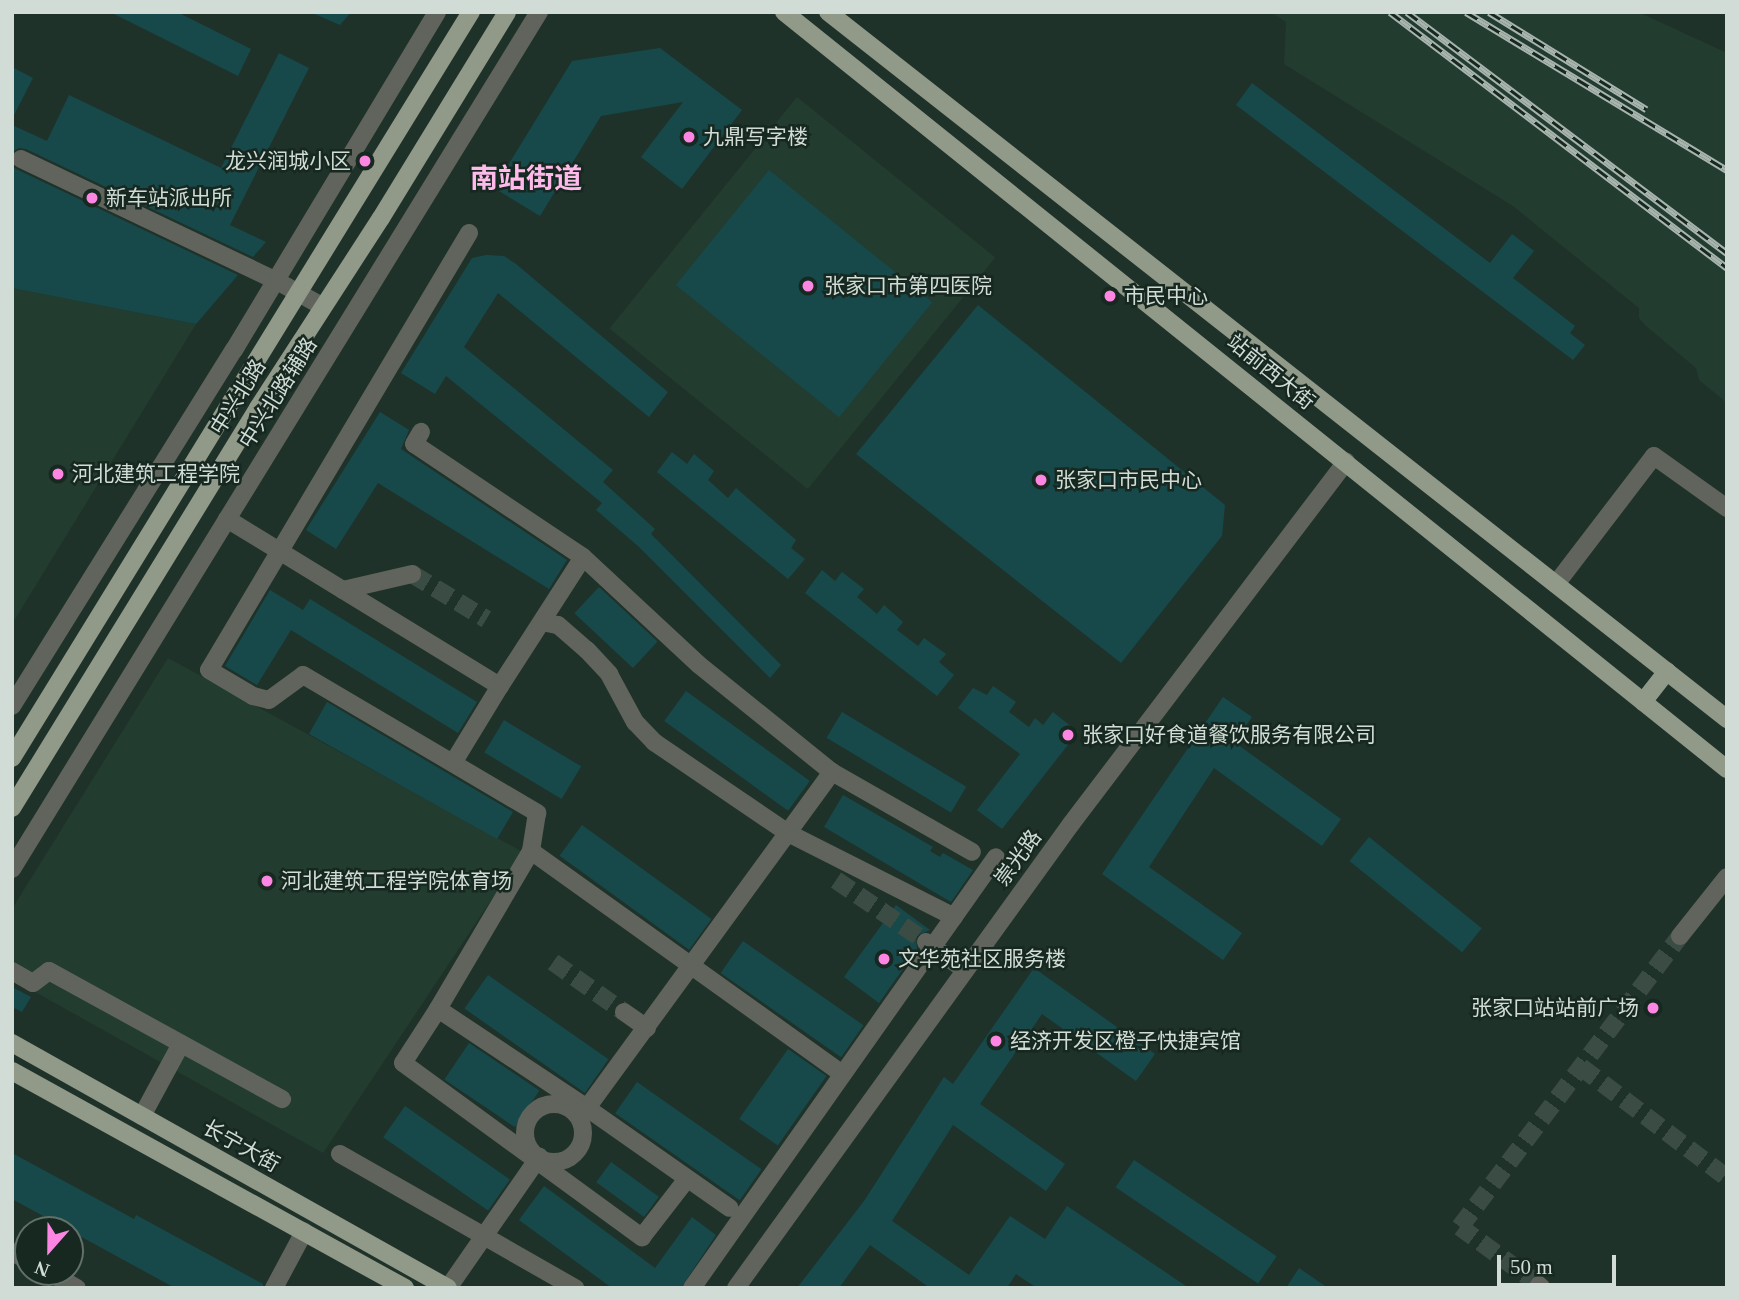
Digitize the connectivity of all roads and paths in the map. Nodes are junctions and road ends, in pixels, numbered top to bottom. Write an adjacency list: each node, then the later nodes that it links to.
1 (437, 12): 9 (street)
2 (471, 12): 10 (main road, 中兴北路)
3 (507, 12): 11 (main road, 中兴北路)
4 (539, 12): 15 (street, 中兴北路辅路)
5 (784, 12): 13 (main road, 站前西大街)
6 (828, 12): 19 (main road, 站前西大街)
7 (21, 159): 9 (street)
8 (469, 233): 16 (street)
9 (277, 281): 10 (street); 25 (street)
10 (299, 292): 11 (street); 27 (main road, 中兴北路)
11 (322, 306): 31 (main road, 中兴北路)
12 (421, 432): 17 (street)
13 (1346, 462): 24 (main road, 站前西大街); 43 (street, 崇光路)
14 (1727, 508): 19 (street)
15 (227, 519): 16 (street); 36 (street, 中兴北路辅路)
16 (279, 551): 20 (street); 28 (street)
17 (583, 557): 21 (street); 30 (street)
18 (412, 574): 20 (street)
19 (1556, 584): 22 (main road, 站前西大街)
20 (343, 590): 23 (street)
21 (542, 622): 23 (street); 32 (street)
22 (1667, 671): 24 (main road); 26 (main road, 站前西大街)
23 (500, 686): 28 (street)
24 (1643, 702): 29 (main road, 站前西大街)
25 (12, 706)
26 (1727, 719)
27 (12, 758)
28 (453, 764): 33 (street)
29 (1727, 769)
30 (832, 772): 32 (street); 34 (street)
31 (12, 808)
32 (788, 833): 38 (street); 41 (street)
33 (531, 851): 41 (street); 44 (street)
34 (972, 852)
35 (996, 858): 38 (street)
36 (12, 869)
37 (1727, 877): 39 (street)
38 (954, 917): 40 (street)
39 (1681, 936)
40 (929, 944): 43 (street); 50 (street)
41 (693, 967): 46 (street); 50 (street)
42 (12, 971): 48 (street)
43 (965, 971): 65 (street, 崇光路)
44 (438, 1009): 52 (street); 55 (street)
45 (624, 1012): 46 (street)
46 (647, 1028): 52 (street)
47 (12, 1043): 53 (main road, 长宁大街)
48 (181, 1044): 51 (street); 53 (street)
49 (12, 1071): 58 (main road)
50 (842, 1074): 64 (street)
51 (282, 1099)
52 (583, 1113): 55 (street); 55 (street); 56 (street)
53 (142, 1116): 62 (main road, 长宁大街)
54 (340, 1154): 59 (street)
55 (538, 1158): 56 (street); 59 (street)
56 (687, 1179): 57 (street)
57 (730, 1208)
58 (304, 1232): 60 (street); 61 (main road)
59 (483, 1237): 62 (street); 63 (street)
60 (274, 1288)
61 (405, 1288)
62 (448, 1288)
63 (575, 1288)
64 (692, 1288)
65 (736, 1288)

